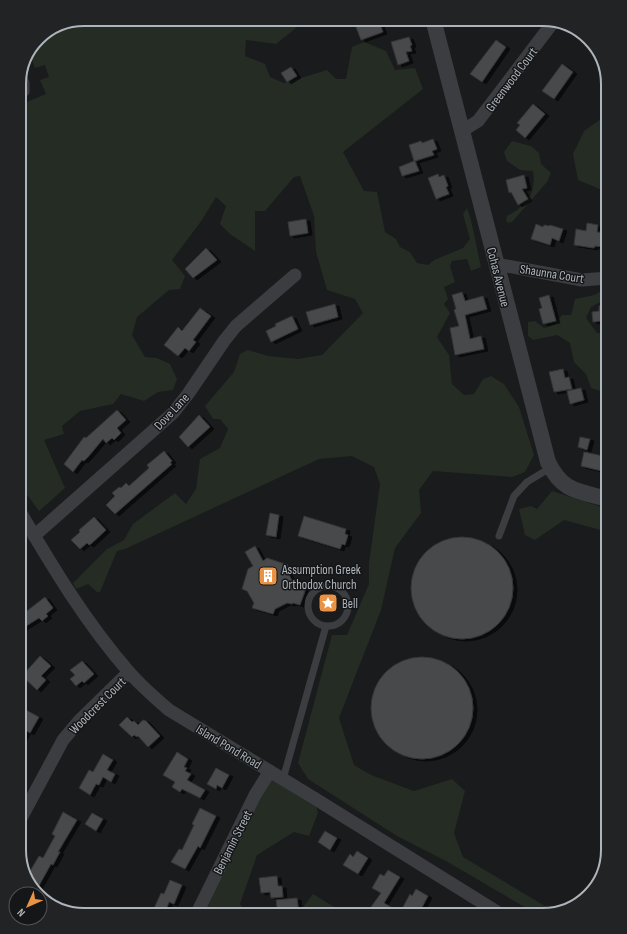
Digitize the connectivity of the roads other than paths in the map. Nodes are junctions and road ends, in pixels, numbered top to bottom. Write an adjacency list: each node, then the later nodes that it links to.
1 (435, 26): 3 (street, Cohas Avenue)
2 (550, 26): 3 (street, Greenwood Court)
3 (462, 131): 4 (street, Cohas Avenue)
4 (496, 264): 6 (street, Shaunna Court); 7 (street, Cohas Avenue)
5 (295, 275): 10 (street, Dove Lane)
6 (601, 279)
7 (550, 468): 8 (street, Cohas Avenue); 11 (lane)
8 (601, 498)
9 (26, 522): 10 (street, Island Pond Road)
10 (34, 536): 13 (street, Island Pond Road)
11 (499, 536)
12 (326, 626): 12 (lane); 15 (lane)
13 (129, 672): 14 (street, Island Pond Road); 16 (street, Woodcrest Court)
14 (270, 771): 15 (street, Island Pond Road); 17 (street, Benjamin Street)
15 (283, 779): 18 (street, Island Pond Road)
16 (26, 809)
17 (199, 908)
18 (491, 908)

